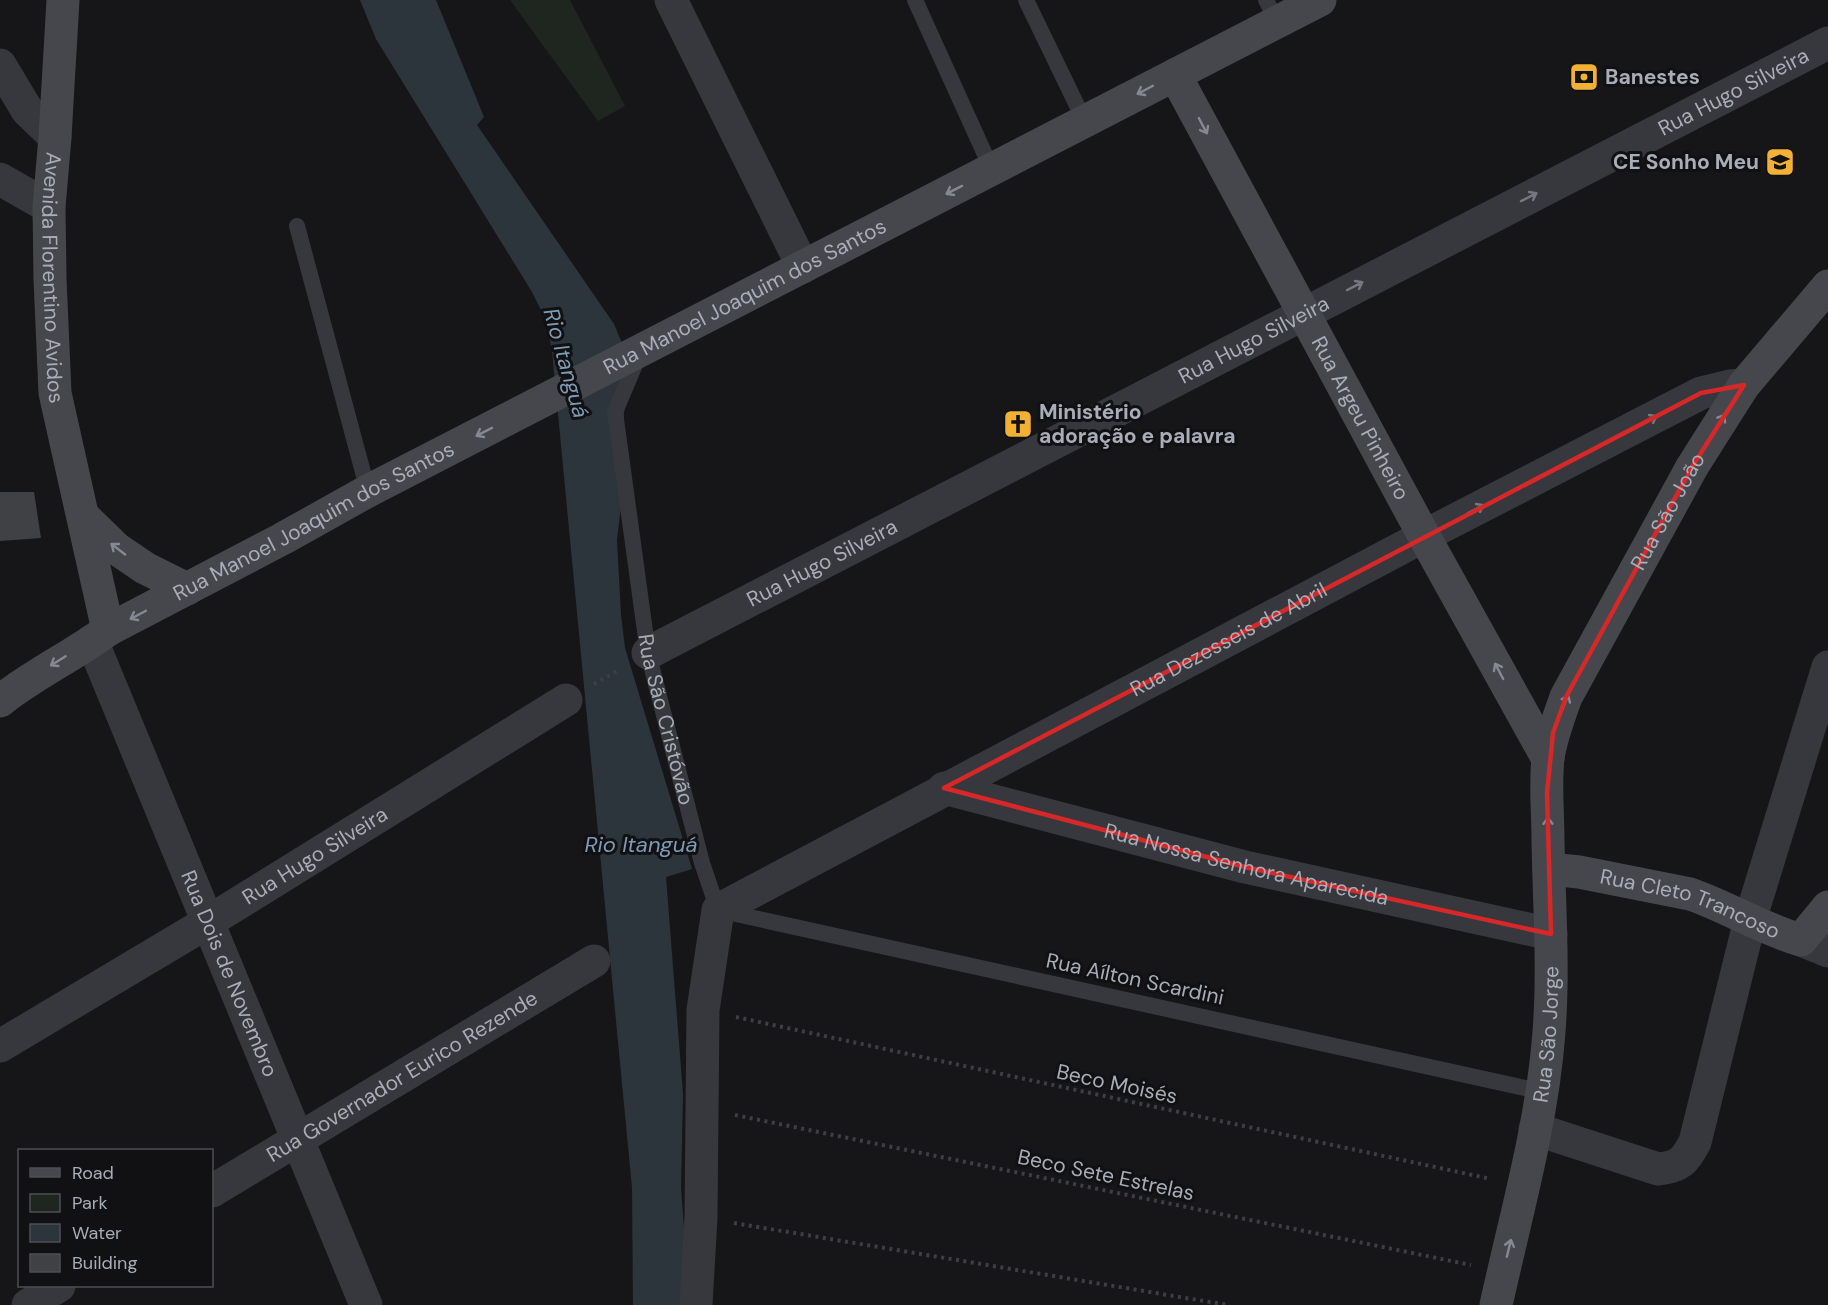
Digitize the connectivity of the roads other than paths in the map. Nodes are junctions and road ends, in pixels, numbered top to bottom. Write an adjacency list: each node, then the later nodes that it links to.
1 (63, 0): 11 (main road, Avenida Florentino Avidos)
2 (671, 0): 16 (street)
3 (915, 0): 12 (lane)
4 (1026, 0): 10 (lane)
5 (1320, 0): 6 (main road, Rua Manoel Joaquim dos Santos)
6 (1271, 11): 9 (main road, Rua Manoel Joaquim dos Santos)
7 (1828, 43): 18 (street, Rua Hugo Silveira, one-way to 7)
8 (0, 65): 11 (street)
9 (1175, 75): 10 (main road, Rua Manoel Joaquim dos Santos, one-way to 10); 18 (main road, Rua Argeu Pinheiro, one-way to 18)
10 (1085, 122): 12 (main road, Rua Manoel Joaquim dos Santos)
11 (55, 137): 14 (main road, Avenida Florentino Avidos)
12 (992, 170): 16 (main road, Rua Manoel Joaquim dos Santos, one-way to 16)
13 (0, 178): 14 (street)
14 (49, 207): 22 (main road, Avenida Florentino Avidos)
15 (297, 226): 21 (lane)
16 (803, 267): 19 (main road, Rua Manoel Joaquim dos Santos)
17 (1828, 286): 20 (main road, Rua São João)
18 (1303, 313): 23 (main road, Rua Argeu Pinheiro); 26 (street, Rua Hugo Silveira)
19 (635, 355): 21 (main road, Rua Manoel Joaquim dos Santos, one-way to 21); 26 (lane, Rua São Cristóvão)
20 (1744, 385): 23 (street, Rua Dezesseis de Abril, one-way to 20); 30 (main road, Rua São João, one-way to 20)
21 (368, 491): 24 (main road, Rua Manoel Joaquim dos Santos)
22 (82, 516): 24 (main road, one-way to 22); 25 (main road, Avenida Florentino Avidos)
23 (1424, 536): 30 (main road, Rua Argeu Pinheiro, one-way to 23); 31 (street, Rua Dezesseis de Abril)
24 (187, 589): 25 (main road, Rua Manoel Joaquim dos Santos, one-way to 25)
25 (100, 636): 29 (main road, Rua Manoel Joaquim dos Santos, one-way to 29); 36 (street, Rua Dois de Novembro)
26 (635, 661): 34 (lane, Rua São Cristóvão)
27 (1828, 667): 35 (street)
28 (579, 692): 36 (street, Rua Hugo Silveira)
29 (0, 701)
30 (1548, 759): 32 (main road, Rua São Jorge, one-way to 30)
31 (944, 788): 34 (street, Rua Dezesseis de Abril); 37 (street, Rua Nossa Senhora Aparecida)
32 (1549, 869): 35 (main road, Rua Cleto Trancoso); 37 (main road, Rua São Jorge)
33 (1828, 908): 38 (main road)
34 (718, 910): 41 (lane, Rua Aílton Scardini); 48 (street, Rua São Cristóvão)
35 (1750, 920): 38 (main road, Rua Cleto Trancoso); 42 (street)
36 (208, 922): 40 (street, Rua Hugo Silveira); 43 (street, Rua Dois de Novembro)
37 (1551, 934): 41 (main road, Rua São Jorge)
38 (1814, 945)
39 (594, 961): 43 (street, Rua Governador Eurico Rezende)
40 (0, 1046)
41 (1543, 1092): 42 (main road, Rua São Jorge)
42 (1535, 1129): 49 (main road, Rua São Jorge, one-way to 42)
43 (297, 1138): 44 (street, Rua Governador Eurico Rezende); 47 (street, Rua Dois de Novembro)
44 (213, 1190)
45 (57, 1287): 46 (street)
46 (28, 1305)
47 (366, 1305)
48 (696, 1305)
49 (1496, 1305)

